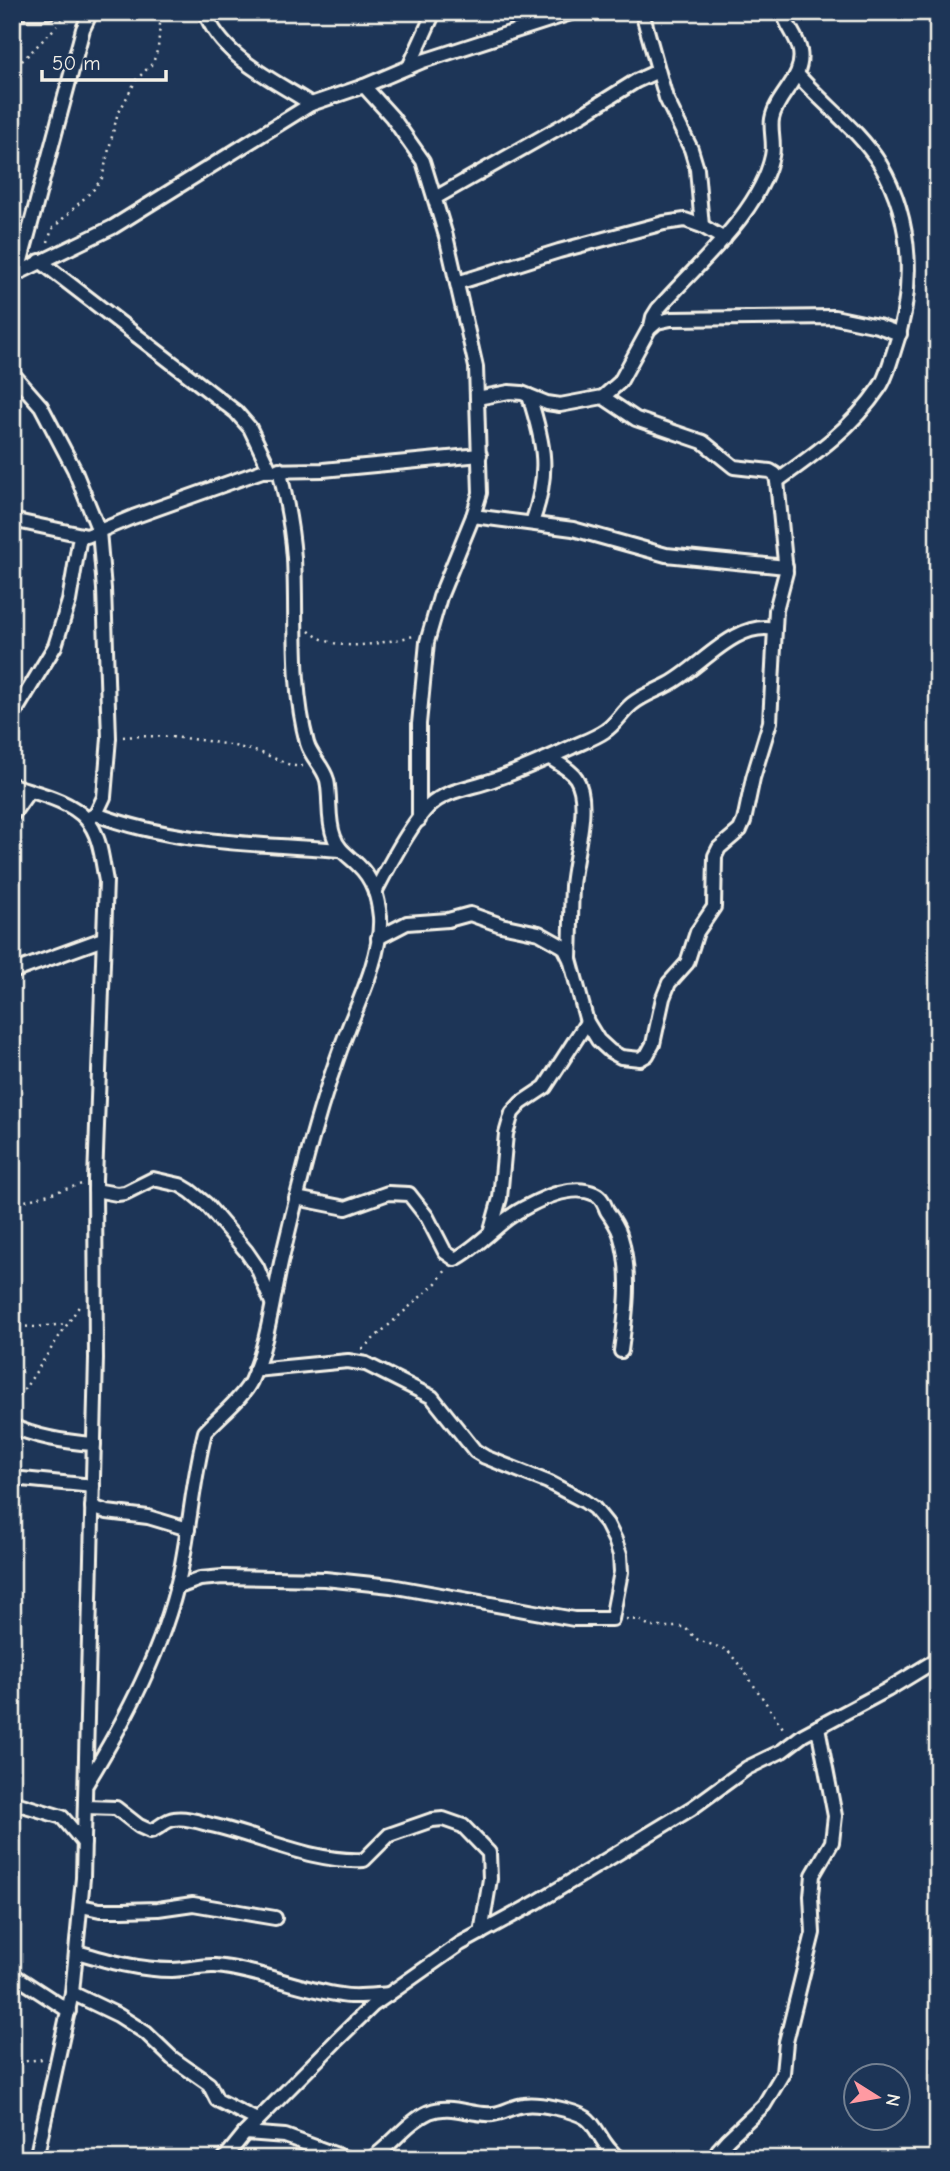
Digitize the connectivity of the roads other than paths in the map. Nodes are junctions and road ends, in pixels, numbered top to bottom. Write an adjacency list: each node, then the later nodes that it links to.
1 (19, 12): 2 (street)
2 (49, 12)
3 (91, 12): 18 (street)
4 (205, 12): 13 (street)
5 (574, 12): 9 (street)
6 (642, 12): 10 (street)
7 (783, 12): 11 (street)
8 (433, 13): 9 (street)
9 (409, 67): 12 (street)
10 (658, 71): 14 (street); 15 (street)
11 (797, 74): 16 (street); 21 (street)
12 (364, 86): 13 (street); 14 (street)
13 (312, 104): 17 (street)
14 (435, 198): 19 (street)
15 (702, 226): 16 (street); 19 (street)
16 (724, 239): 20 (street)
17 (46, 258): 18 (street); 27 (street)
18 (15, 274)
19 (457, 283): 25 (street)
20 (651, 326): 21 (street); 24 (street)
21 (900, 334): 28 (street)
22 (12, 373): 32 (street)
23 (528, 396): 24 (street); 25 (street); 31 (street)
24 (603, 397): 28 (street)
25 (477, 398): 26 (street)
26 (480, 455): 27 (street); 29 (street)
27 (275, 469): 32 (street); 43 (street)
28 (777, 481): 34 (street)
29 (473, 516): 31 (street); 42 (street)
30 (12, 520): 33 (street)
31 (532, 523): 34 (street)
32 (99, 531): 33 (street); 41 (street)
33 (80, 536): 36 (street)
34 (786, 567): 35 (street)
35 (774, 629): 37 (street); 49 (street)
36 (12, 717)
37 (550, 758): 42 (street); 47 (street)
38 (12, 785): 39 (street)
39 (29, 791): 40 (street); 41 (street)
40 (12, 815)
41 (91, 817): 43 (street); 46 (street)
42 (419, 820): 44 (street)
43 (341, 850): 44 (street)
44 (375, 892): 45 (street)
45 (378, 938): 47 (street); 51 (street)
46 (103, 939): 48 (street); 50 (street)
47 (570, 959): 49 (street)
48 (12, 972)
49 (587, 1022): 52 (street)
50 (95, 1185): 53 (street); 57 (street)
51 (296, 1198): 52 (street); 53 (street)
52 (491, 1230): 54 (street)
53 (272, 1303): 55 (street)
54 (621, 1351)
55 (255, 1370): 61 (street); 62 (street)
56 (12, 1426): 57 (street)
57 (94, 1444): 59 (street)
58 (12, 1478): 59 (street)
59 (93, 1486): 60 (street)
60 (92, 1507): 61 (street); 65 (street)
61 (188, 1529): 62 (street)
62 (176, 1588): 65 (street)
63 (938, 1659): 64 (street)
64 (818, 1727): 71 (street); 84 (street)
65 (86, 1783): 67 (street)
66 (12, 1802): 68 (street)
67 (86, 1807): 68 (street); 71 (street)
68 (84, 1843): 69 (street)
69 (81, 1906): 70 (street); 72 (street)
70 (275, 1918)
71 (481, 1933): 75 (street)
72 (77, 1952): 74 (street); 75 (street)
73 (12, 1973): 76 (street)
74 (72, 1993): 76 (street); 77 (street)
75 (389, 1994): 77 (street)
76 (69, 2011): 79 (street)
77 (257, 2120): 78 (street)
78 (244, 2133): 80 (street); 81 (street)
79 (36, 2159)
80 (224, 2159)
81 (348, 2159)
82 (371, 2159): 83 (street)
83 (620, 2159)
84 (716, 2159)

